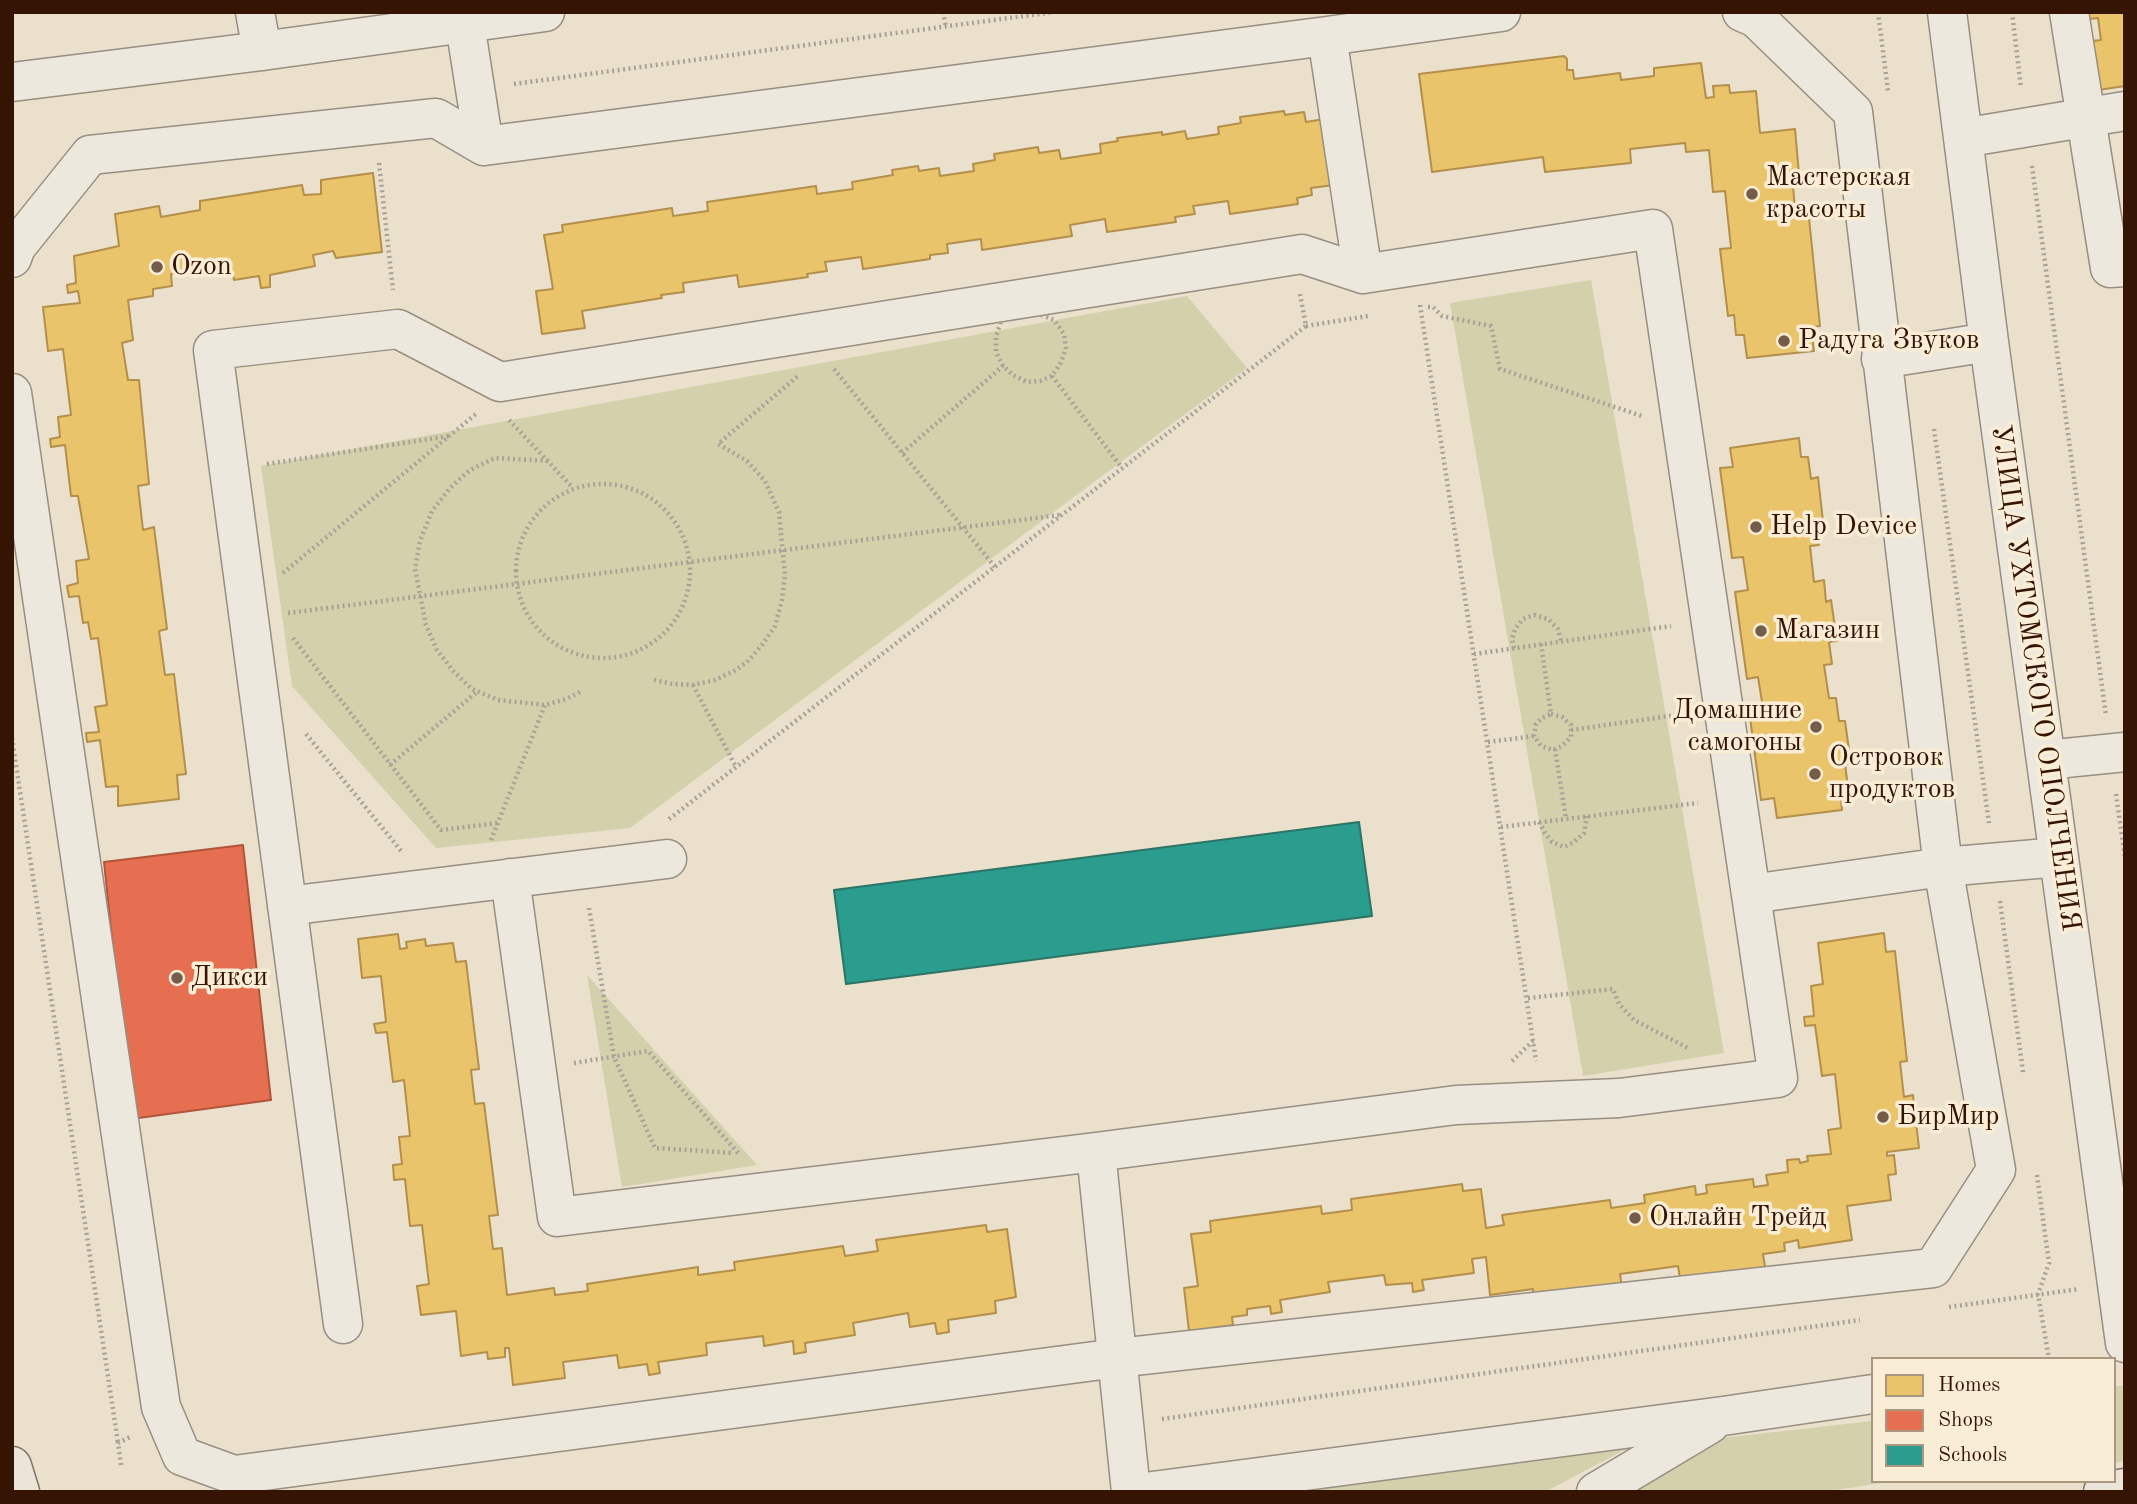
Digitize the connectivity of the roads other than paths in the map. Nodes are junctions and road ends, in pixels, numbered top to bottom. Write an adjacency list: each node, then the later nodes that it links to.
1 (256, 12): 10 (street)
2 (545, 12): 8 (street)
3 (1501, 12): 7 (street)
4 (1742, 12): 20 (street)
5 (1947, 12): 14 (street, УЛИЦА УХТОМСКОГО ОПОЛЧЕНИЯ)
6 (2068, 12): 13 (street)
7 (1425, 17): 9 (street)
8 (465, 24): 10 (street); 15 (street)
9 (1327, 36): 15 (street); 18 (street)
10 (262, 51): 11 (street)
11 (12, 82)
12 (2125, 111): 13 (street)
13 (2087, 117): 14 (street); 17 (street)
14 (1963, 138): 19 (street, УЛИЦА УХТОМСКОГО ОПОЛЧЕНИЯ)
15 (484, 146): 16 (street)
16 (12, 258)
17 (2125, 267)
18 (1363, 274): 28 (street); 29 (street)
19 (1989, 342): 20 (street); 23 (street, УЛИЦА УХТОМСКОГО ОПОЛЧЕНИЯ)
20 (1881, 359): 26 (street)
21 (12, 393): 33 (street)
22 (2118, 753): 23 (street)
23 (2046, 760): 25 (street, УЛИЦА УХТОМСКОГО ОПОЛЧЕНИЯ)
24 (663, 843): 27 (street)
25 (2059, 857): 26 (street); 32 (street, УЛИЦА УХТОМСКОГО ОПОЛЧЕНИЯ)
26 (1943, 867): 28 (street); 33 (street)
27 (510, 878): 29 (street); 30 (street)
28 (1751, 894): 30 (street)
29 (287, 906): 31 (street)
30 (1096, 1152): 33 (street)
31 (343, 1324)
32 (2125, 1343)
33 (1117, 1358): 39 (street)
34 (1871, 1394): 35 (street)
35 (1723, 1416): 40 (street); 41 (street)
36 (12, 1466): 38 (main road)
37 (2125, 1488): 42 (main road)
38 (20, 1492)
39 (1131, 1492)
40 (1145, 1492)
41 (1596, 1492)
42 (2103, 1492)

